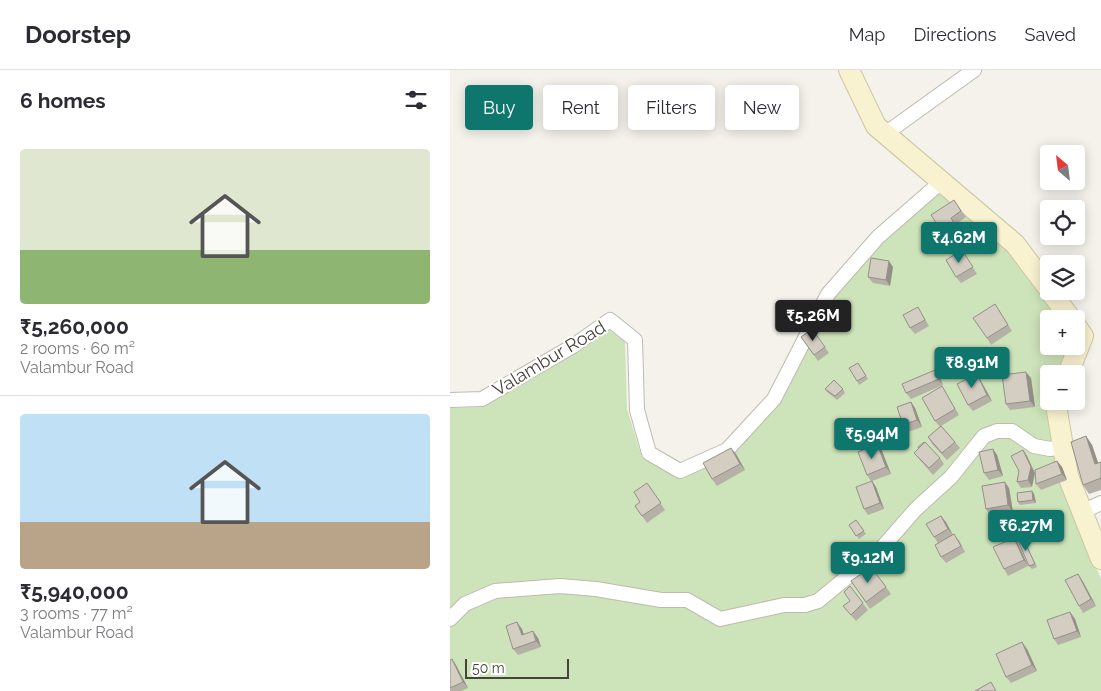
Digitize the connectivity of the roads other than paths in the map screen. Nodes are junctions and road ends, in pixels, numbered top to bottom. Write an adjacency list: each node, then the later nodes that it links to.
1 (849, 70): 3 (street)
2 (974, 70): 3 (street)
3 (885, 134): 4 (street)
4 (941, 182): 5 (street); 6 (street, Valambur Road)
5 (1040, 277)
6 (450, 400)
7 (1057, 410): 8 (street)
8 (1063, 447): 10 (street); 12 (street)
9 (1101, 503): 10 (street)
10 (1082, 512): 11 (street)
11 (1101, 559)
12 (450, 618)

